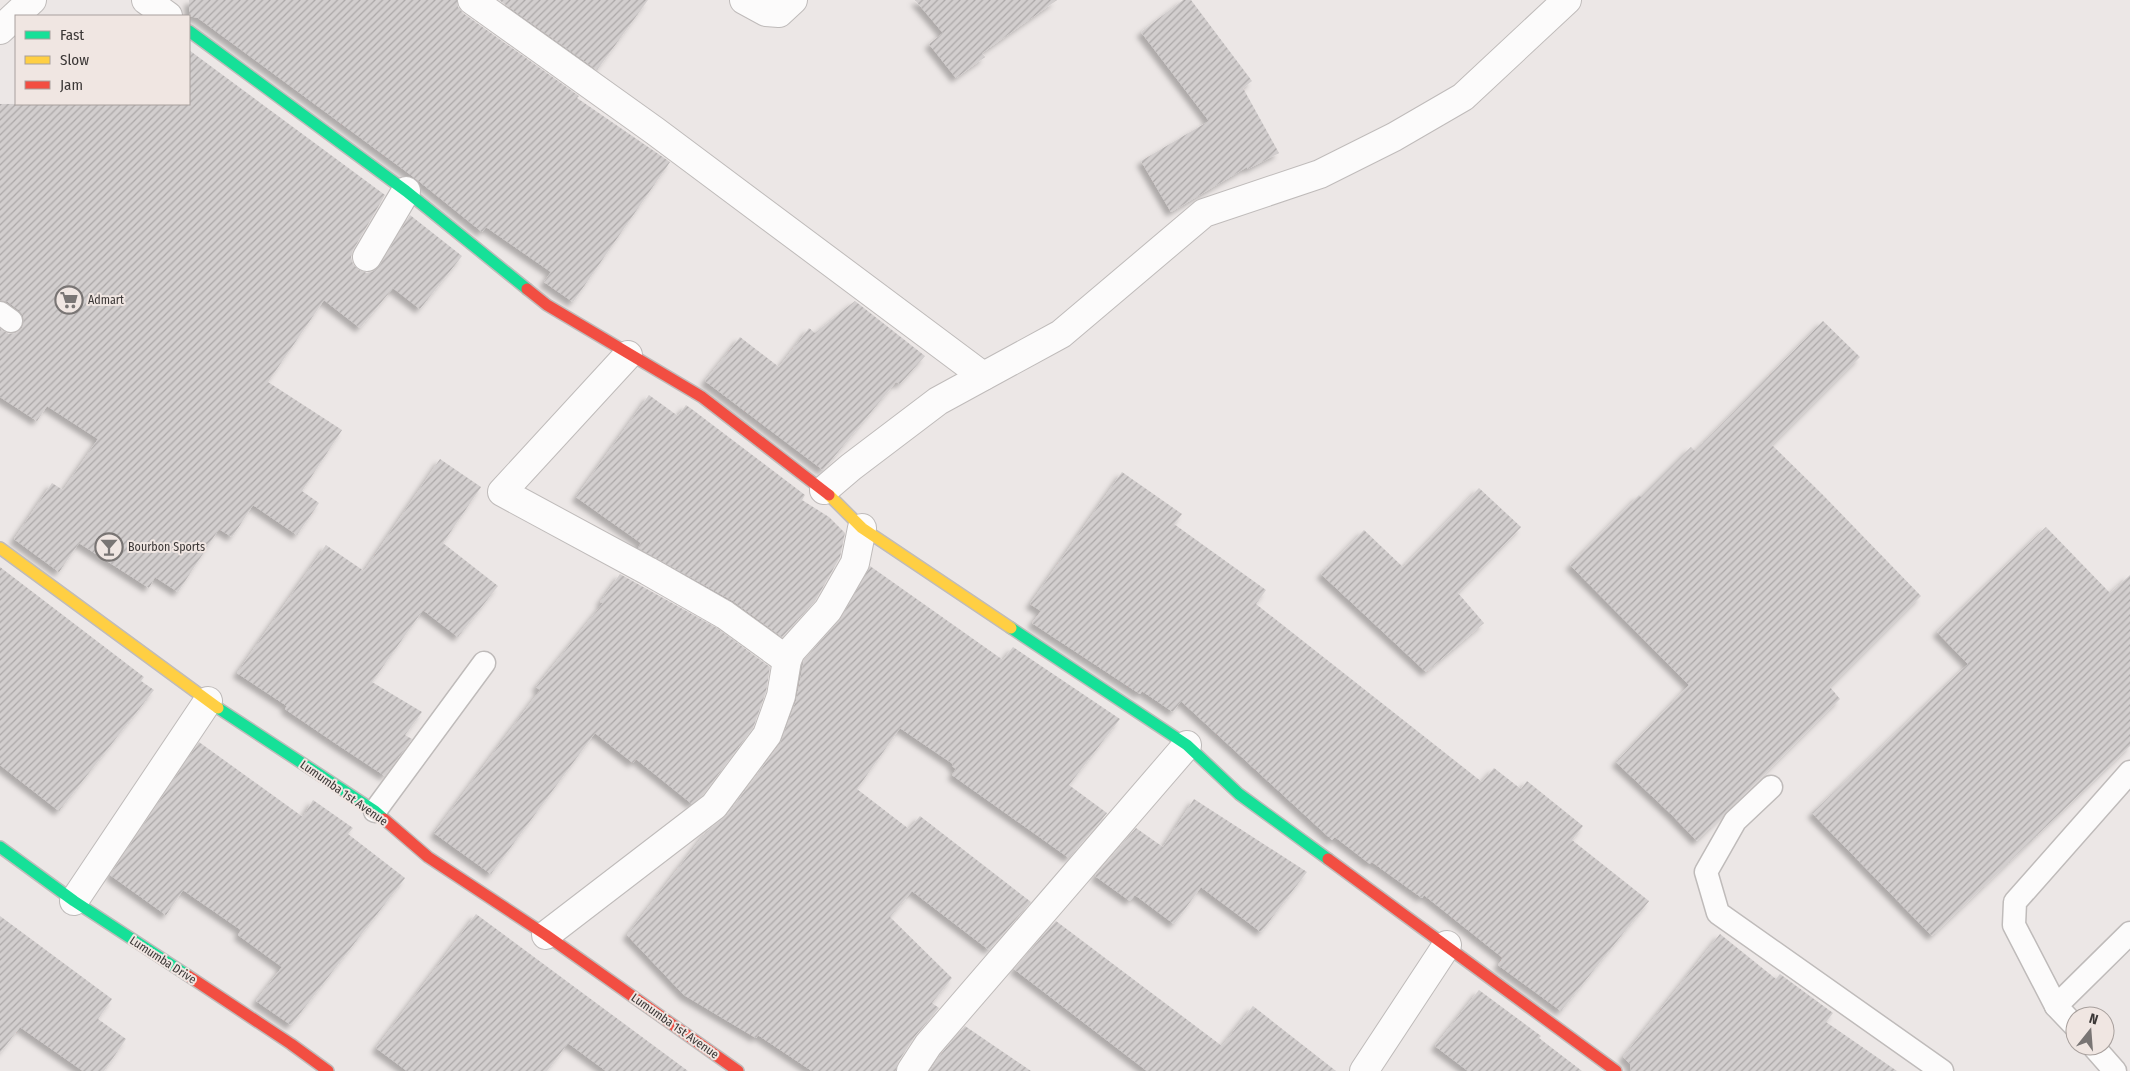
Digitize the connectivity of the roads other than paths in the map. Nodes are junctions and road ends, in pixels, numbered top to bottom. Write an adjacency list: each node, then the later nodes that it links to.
1 (32, 0): 7 (street)
2 (146, 0): 8 (street)
3 (472, 0): 15 (street)
4 (744, 0): 5 (street)
5 (793, 0)
6 (1567, 0): 15 (street)
7 (16, 15)
8 (167, 15)
9 (15, 16): 10 (street)
10 (0, 30)
11 (190, 32): 12 (street)
12 (406, 191): 13 (street); 14 (street)
13 (367, 257)
14 (628, 355): 16 (street); 19 (street)
15 (983, 376): 16 (street)
16 (824, 490): 17 (street)
17 (862, 528): 19 (street); 22 (street)
18 (0, 548): 21 (street, Lumumba 1st Avenue)
19 (787, 660): 29 (street)
20 (484, 663): 25 (lane)
21 (208, 701): 25 (street, Lumumba 1st Avenue); 27 (street)
22 (1187, 745): 30 (street); 37 (street)
23 (2130, 772): 31 (lane)
24 (1771, 787): 40 (lane)
25 (375, 811): 29 (street, Lumumba 1st Avenue)
26 (0, 847): 27 (street, Lumumba Drive)
27 (74, 901): 35 (street, Lumumba Drive)
28 (2130, 933): 31 (lane)
29 (546, 935): 36 (street, Lumumba 1st Avenue)
30 (1447, 945): 38 (street); 39 (street)
31 (2056, 1006): 32 (lane)
32 (2065, 1015)
33 (2102, 1056): 41 (lane)
34 (2130, 1065): 42 (lane)
35 (328, 1071)
36 (738, 1071)
37 (911, 1071)
38 (1364, 1071)
39 (1616, 1071)
40 (1942, 1071)
41 (2115, 1071)
42 (2124, 1071)

